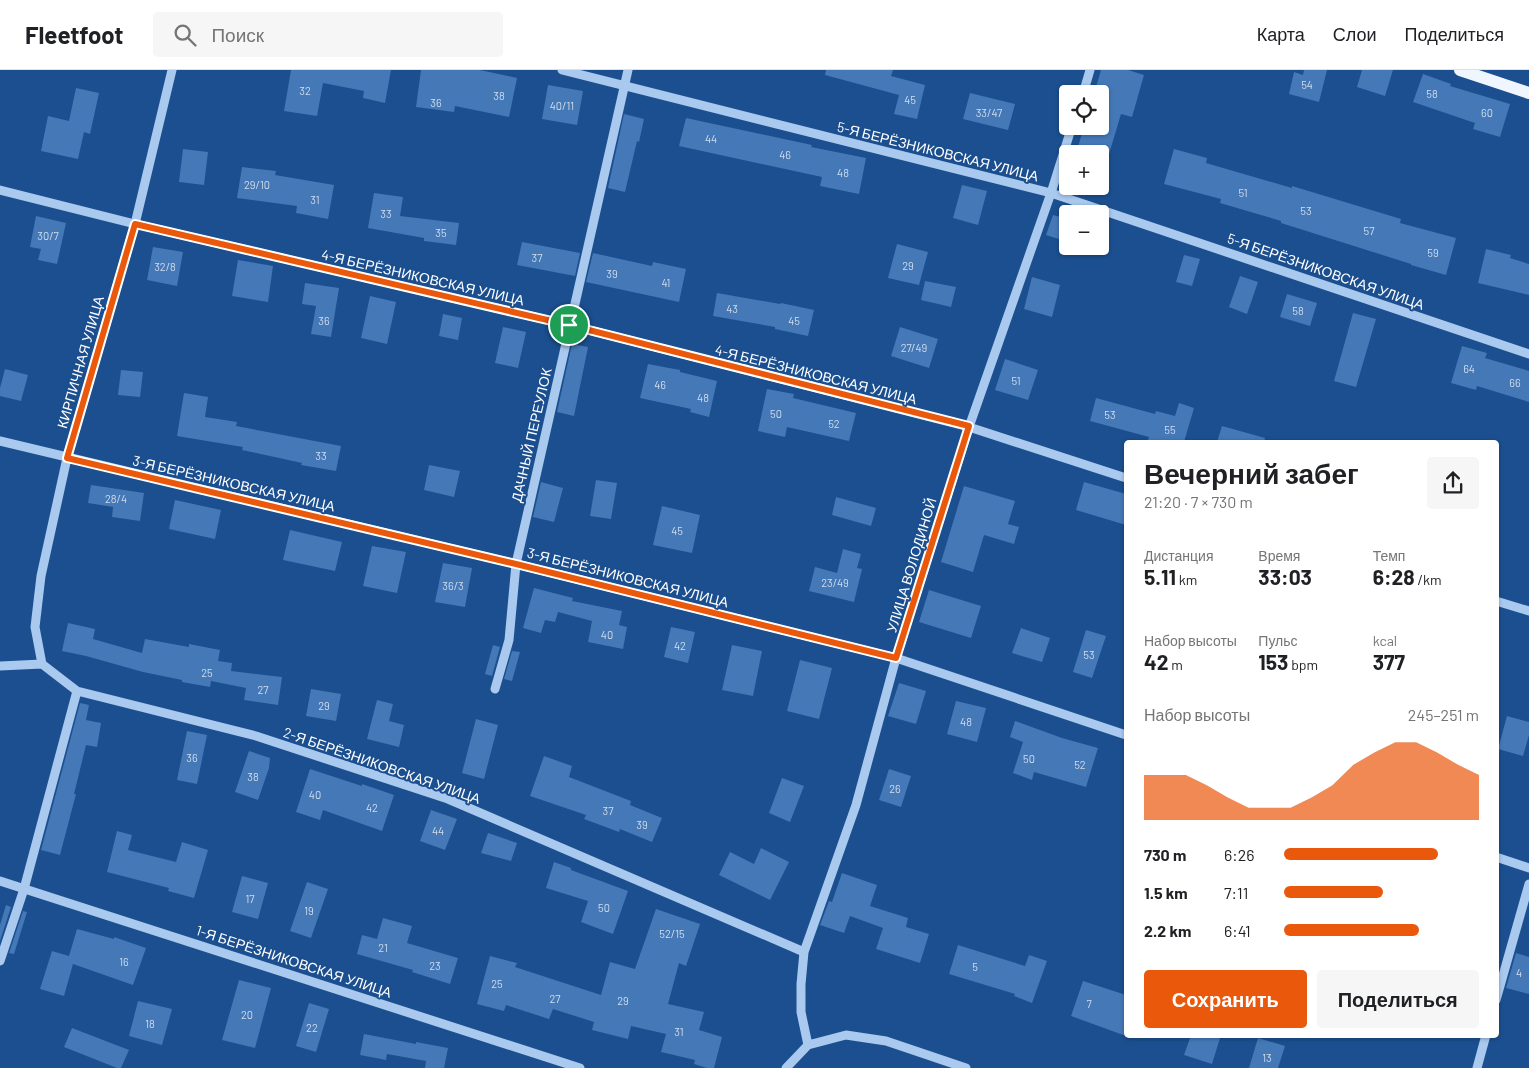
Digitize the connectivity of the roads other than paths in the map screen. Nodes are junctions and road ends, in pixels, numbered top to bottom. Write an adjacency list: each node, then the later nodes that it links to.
1 (172, 70): 12 (street, КИРПИЧНАЯ УЛИЦА)
2 (562, 70): 7 (street, 5-Я БЕРЁЗНИКОВСКАЯ УЛИЦА)
3 (628, 70): 7 (street, ДАЧНЫЙ ПЕРЕУЛОК)
4 (1090, 70): 6 (street)
5 (1460, 70): 8 (main road)
6 (1085, 85)
7 (624, 86): 11 (street, 5-Я БЕРЁЗНИКОВСКАЯ УЛИЦА); 13 (street, ДАЧНЫЙ ПЕРЕУЛОК)
8 (1529, 93)
9 (1069, 135): 11 (street, УЛИЦА ВОЛОДИНОЙ)
10 (0, 190): 12 (street, 4-Я БЕРЁЗНИКОВСКАЯ УЛИЦА)
11 (1051, 193): 14 (street, 5-Я БЕРЁЗНИКОВСКАЯ УЛИЦА); 15 (street, УЛИЦА ВОЛОДИНОЙ)
12 (135, 224): 13 (street, 4-Я БЕРЁЗНИКОВСКАЯ УЛИЦА); 17 (street, КИРПИЧНАЯ УЛИЦА)
13 (569, 325): 15 (street, 4-Я БЕРЁЗНИКОВСКАЯ УЛИЦА); 19 (street, ДАЧНЫЙ ПЕРЕУЛОК)
14 (1529, 354)
15 (969, 426): 18 (street, 4-Я БЕРЁЗНИКОВСКАЯ УЛИЦА); 22 (street, УЛИЦА ВОЛОДИНОЙ)
16 (0, 441): 17 (street, 3-Я БЕРЁЗНИКОВСКАЯ УЛИЦА)
17 (67, 458): 19 (street, 3-Я БЕРЁЗНИКОВСКАЯ УЛИЦА); 23 (street, КИРПИЧНАЯ УЛИЦА)
18 (1124, 477)
19 (516, 564): 22 (street, 3-Я БЕРЁЗНИКОВСКАЯ УЛИЦА); 25 (street, ДАЧНЫЙ ПЕРЕУЛОК)
20 (1499, 601): 21 (street)
21 (1529, 611)
22 (896, 658): 27 (street, 3-Я БЕРЁЗНИКОВСКАЯ УЛИЦА); 33 (street, УЛИЦА ВОЛОДИНОЙ)
23 (42, 664): 24 (street); 26 (street, 2-Я БЕРЁЗНИКОВСКАЯ УЛИЦА)
24 (0, 666)
25 (495, 689)
26 (77, 691): 32 (street); 33 (street, 2-Я БЕРЁЗНИКОВСКАЯ УЛИЦА)
27 (1124, 734)
28 (1499, 859): 29 (street)
29 (1529, 868)
30 (0, 881): 32 (street, 1-Я БЕРЁЗНИКОВСКАЯ УЛИЦА)
31 (1529, 884): 35 (street)
32 (24, 889): 34 (street); 38 (street, 1-Я БЕРЁЗНИКОВСКАЯ УЛИЦА)
33 (804, 952): 37 (street, УЛИЦА ВОЛОДИНОЙ)
34 (0, 961)
35 (1499, 989)
36 (1485, 1038): 41 (street)
37 (808, 1045): 39 (street); 40 (street)
38 (580, 1068)
39 (786, 1068)
40 (966, 1068)
41 (1477, 1068)

